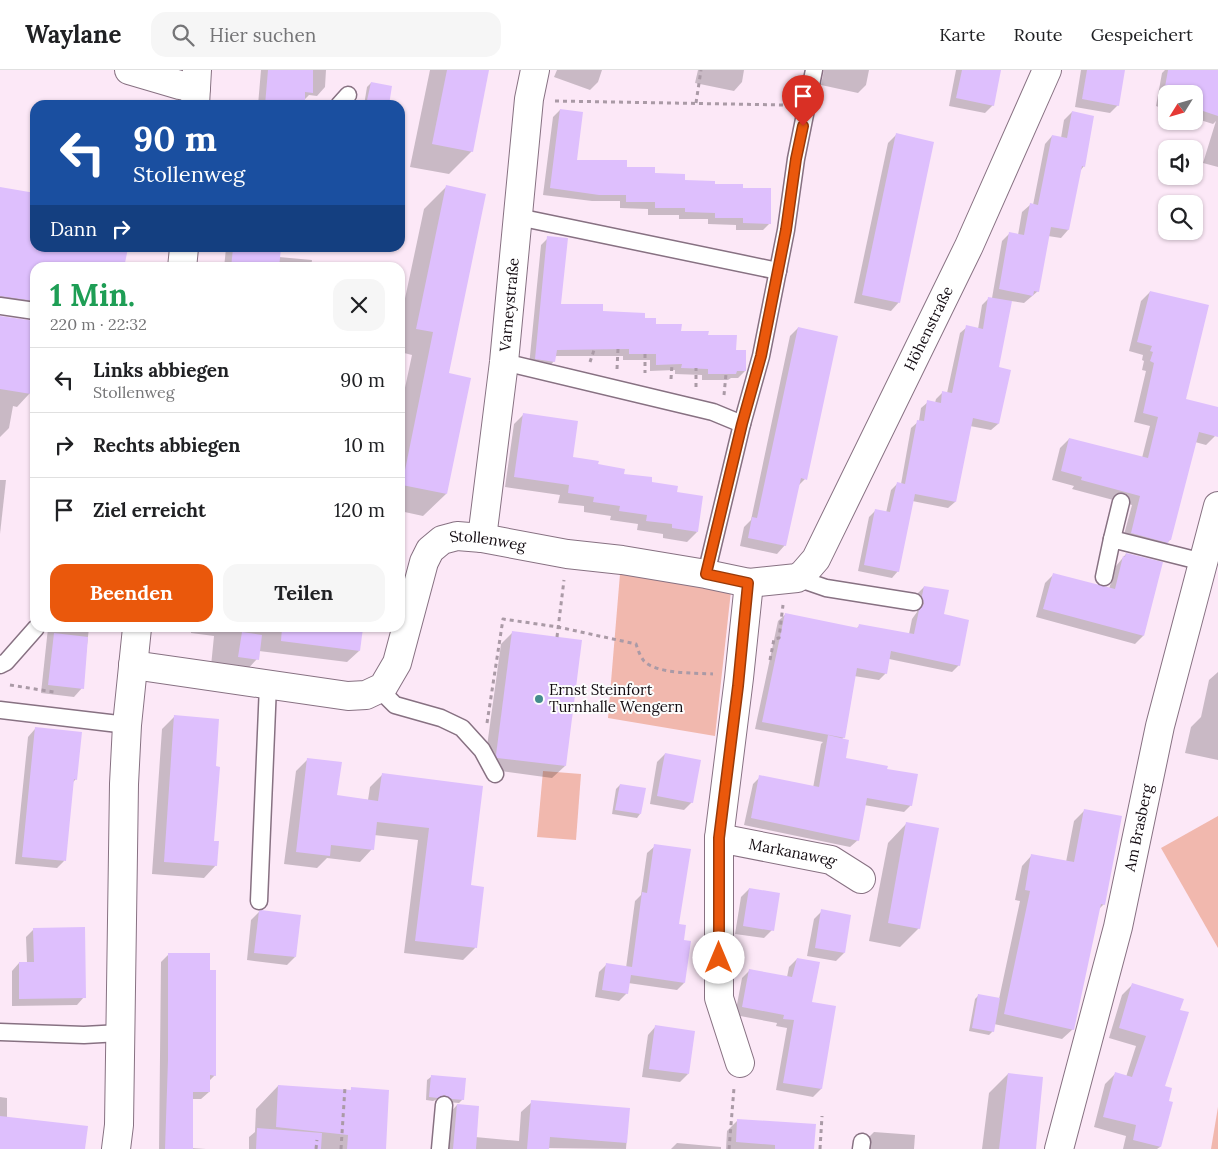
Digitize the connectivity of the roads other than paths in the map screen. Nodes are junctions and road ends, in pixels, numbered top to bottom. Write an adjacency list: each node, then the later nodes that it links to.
1 (129, 70): 5 (street)
2 (535, 70): 6 (street, Varneystraße)
3 (814, 70): 7 (lane)
4 (1047, 70): 19 (street, Höhenstraße)
5 (196, 88)
6 (518, 217): 7 (lane); 10 (street, Varneystraße)
7 (778, 271): 11 (lane)
8 (0, 306): 9 (lane)
9 (30, 310)
10 (504, 362): 11 (lane); 14 (street, Varneystraße)
11 (742, 424): 17 (lane)
12 (1121, 502): 15 (lane)
13 (1218, 506): 16 (street, Am Brasberg)
14 (482, 538): 17 (street, Stollenweg); 22 (street, Stollenweg)
15 (1112, 539): 16 (lane); 18 (lane)
16 (1210, 552): 42 (street, Am Brasberg)
17 (706, 574): 20 (street, Stollenweg)
18 (1104, 577)
19 (797, 578): 20 (street, Stollenweg); 21 (lane)
20 (748, 583): 33 (street)
21 (914, 602)
22 (405, 631)
23 (32, 632): 26 (lane)
24 (137, 632): 27 (street)
25 (405, 632): 29 (street, Stollenweg)
26 (0, 665)
27 (133, 665): 28 (street); 31 (street)
28 (268, 685): 29 (street); 35 (lane)
29 (383, 687): 32 (lane)
30 (0, 710): 31 (lane)
31 (127, 725): 37 (street)
32 (495, 774)
33 (719, 838): 34 (street, Markanaweg); 38 (street)
34 (861, 879)
35 (259, 901)
36 (0, 1032): 37 (lane)
37 (120, 1032): 40 (street)
38 (740, 1063)
39 (444, 1105): 41 (lane)
40 (116, 1149)
41 (440, 1149)
42 (1060, 1149)

